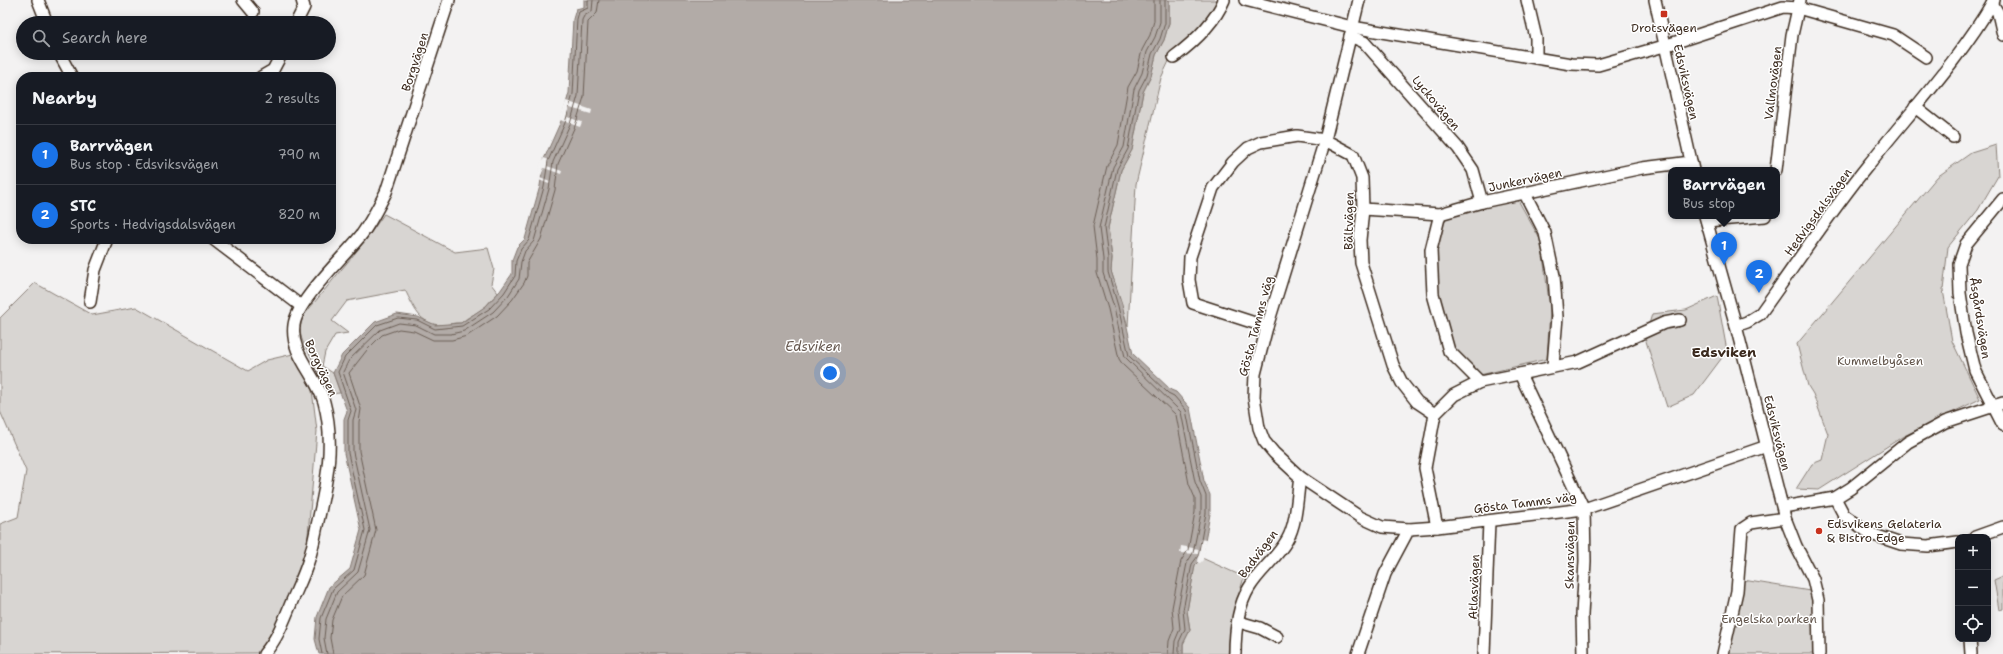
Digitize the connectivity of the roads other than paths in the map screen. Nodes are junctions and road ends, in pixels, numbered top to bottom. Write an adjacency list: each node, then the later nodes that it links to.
1 (38, 0): 13 (street)
2 (243, 0): 12 (street)
3 (302, 0): 14 (street)
4 (449, 0): 39 (street, Borgvägen)
5 (1224, 0): 18 (street)
6 (1245, 0): 15 (street)
7 (1359, 0): 15 (street, Gösta Tamms väg)
8 (1527, 0): 20 (street)
9 (1655, 0): 17 (street, Edsviksvägen)
10 (1993, 2): 16 (street); 25 (street, Hedvigsdalsvägen)
11 (1799, 4): 17 (street); 19 (street); 29 (street, Vallmovägen)
12 (253, 12)
13 (44, 16)
14 (300, 16)
15 (1352, 27): 20 (street); 27 (street, Gösta Tamms väg); 32 (street, Lyckovägen)
16 (2003, 35)
17 (1664, 46): 20 (street); 28 (street, Edsviksvägen)
18 (1174, 57)
19 (1926, 57)
20 (1536, 58)
21 (63, 60): 23 (street)
22 (278, 60): 24 (street)
23 (69, 72)
24 (270, 72)
25 (1915, 107): 26 (street); 41 (street, Hedvigsdalsvägen)
26 (1953, 137)
27 (1325, 140): 33 (street, Bältvägen); 42 (street, Gösta Tamms väg); 42 (street, Bältvägen)
28 (1692, 166): 30 (street, Junkervägen)
29 (1776, 167)
30 (1524, 194): 32 (street, Junkervägen); 43 (street)
31 (2003, 199): 46 (street, Åsgårdsvägen)
32 (1482, 202): 34 (street, Junkervägen)
33 (1363, 209): 34 (street, Junkervägen); 47 (street, Bältvägen)
34 (1440, 214): 45 (street)
35 (1706, 219): 41 (street, Edsviksvägen)
36 (105, 244): 38 (street)
37 (220, 244): 39 (street)
38 (90, 302)
39 (301, 306): 63 (street, Borgvägen)
40 (1680, 320): 43 (street)
41 (1736, 326): 49 (street, Edsviksvägen)
42 (1267, 327): 50 (street, Gösta Tamms väg)
43 (1553, 366): 44 (street)
44 (1520, 374): 45 (street); 52 (street, Skansvägen)
45 (1480, 382): 47 (street)
46 (1998, 404): 48 (street, Åsgårdsvägen); 51 (street)
47 (1435, 414): 55 (street)
48 (2003, 425)
49 (1767, 446): 52 (street, Gösta Tamms väg); 53 (street, Edsviksvägen)
50 (1300, 477): 56 (street, Gösta Tamms väg); 60 (street, Badvägen)
51 (1835, 498): 53 (street); 59 (street)
52 (1584, 509): 54 (street, Gösta Tamms väg); 67 (street, Skansvägen)
53 (1784, 512): 68 (street); 69 (street, Edsviksvägen)
54 (1489, 521): 55 (street, Gösta Tamms väg); 66 (street, Atlasvägen)
55 (1437, 527): 56 (street, Gösta Tamms väg)
56 (1409, 528): 65 (street)
57 (2003, 528): 58 (street)
58 (1984, 534)
59 (1955, 542)
60 (1239, 622): 61 (street); 64 (street, Badvägen)
61 (1277, 637)
62 (1970, 642): 70 (street)
63 (264, 654)
64 (1235, 654)
65 (1358, 654)
66 (1484, 654)
67 (1583, 654)
68 (1723, 654)
69 (1819, 654)
70 (1971, 654)

